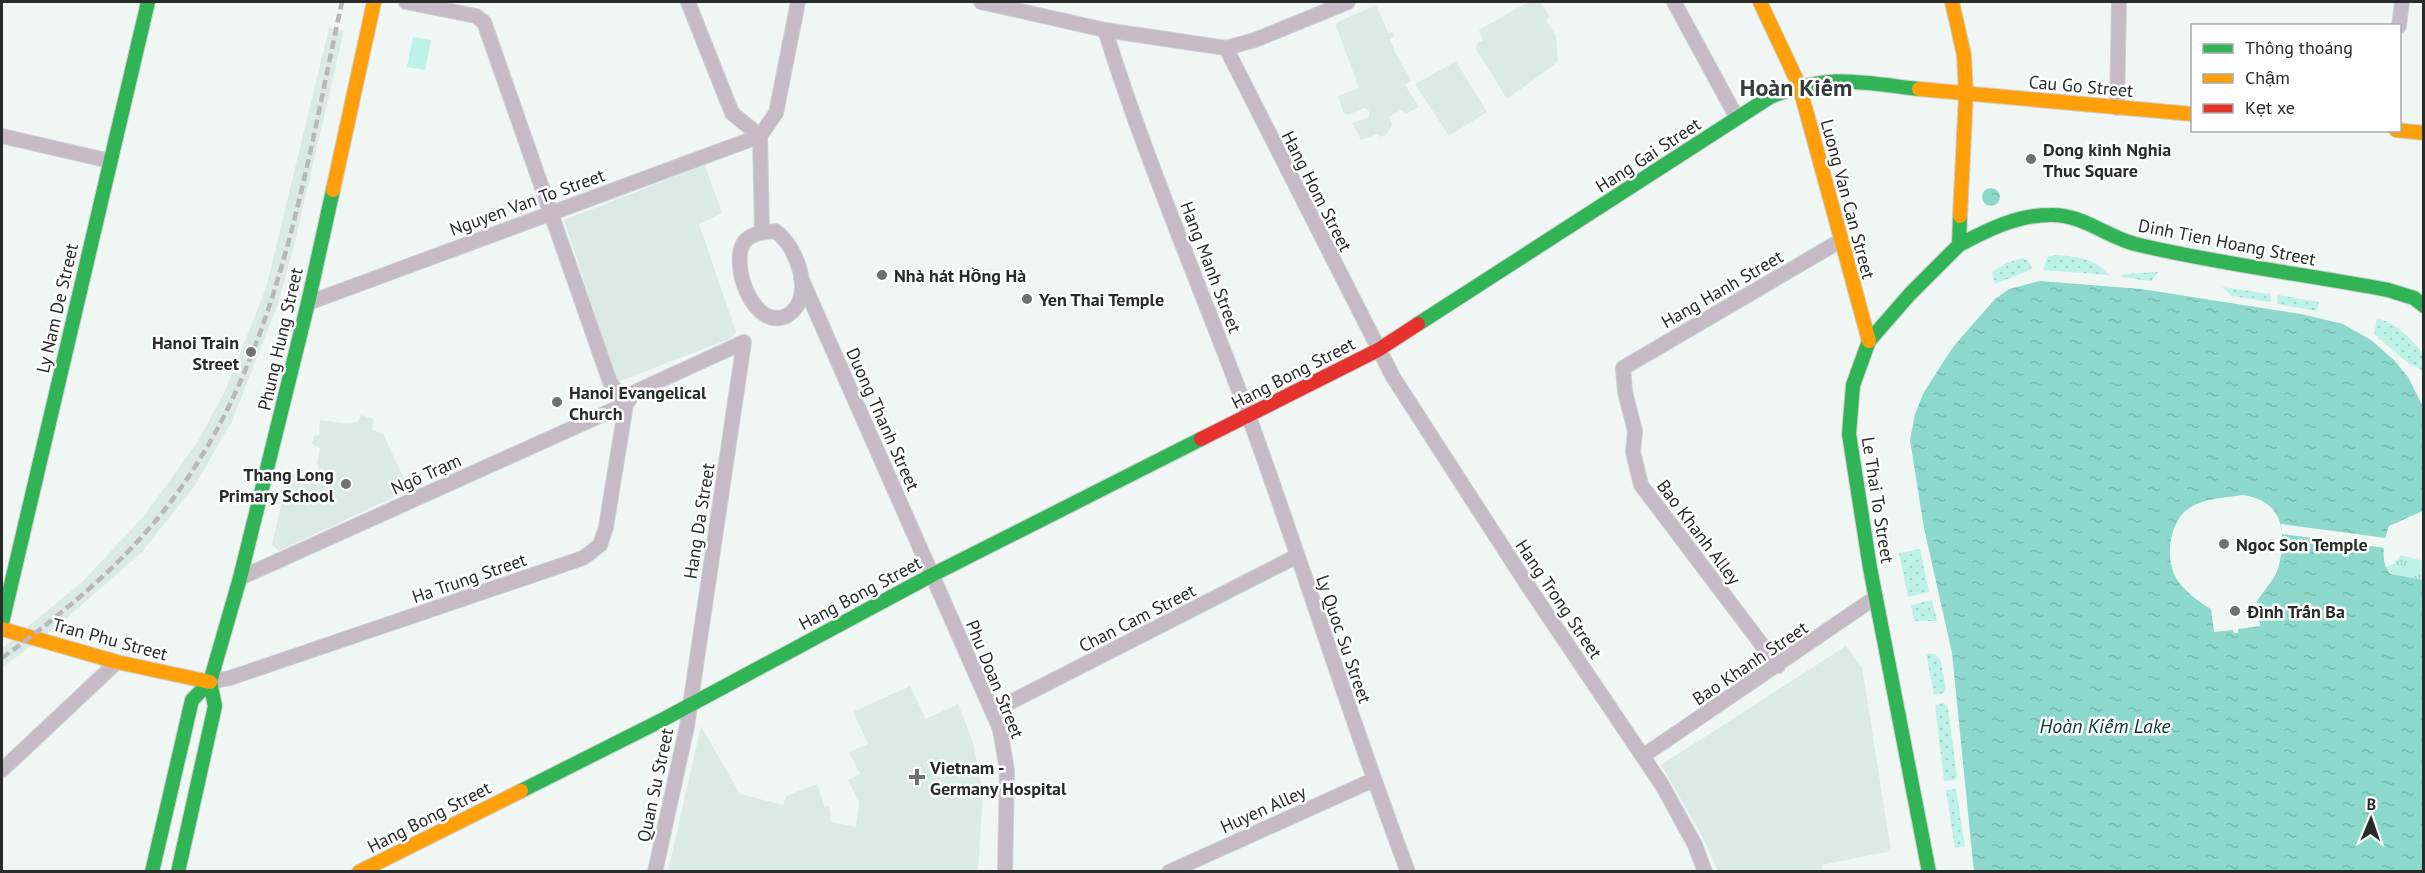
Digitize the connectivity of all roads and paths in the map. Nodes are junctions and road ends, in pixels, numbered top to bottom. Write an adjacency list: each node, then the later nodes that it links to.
1 (148, 2): 26 (street, Ly Nam De Street)
2 (374, 2): 32 (street, Phung Hung Street)
3 (406, 2): 27 (street)
4 (688, 2): 25 (street)
5 (798, 2): 25 (street)
6 (981, 2): 13 (street)
7 (1348, 2): 16 (street)
8 (1674, 2): 21 (street)
9 (1760, 2): 17 (street, Luong Van Can Street)
10 (1952, 2): 18 (street)
11 (2119, 2): 19 (street)
12 (2402, 2): 14 (street)
13 (1010, 5): 15 (street)
14 (2399, 24)
15 (1105, 30): 16 (street); 39 (street, Hang Manh Street)
16 (1226, 48): 36 (street, Hang Hom Street)
17 (1799, 85): 18 (street, Hang Gai Street); 21 (street, Hang Gai Street); 29 (street, Luong Van Can Street)
18 (1966, 94): 19 (street, Cau Go Street); 30 (street)
19 (2117, 108): 20 (street, Cau Go Street)
20 (2191, 114)
21 (1737, 118): 36 (street, Hang Gai Street)
22 (2401, 131): 23 (street)
23 (2424, 133)
24 (2, 136): 26 (street)
25 (760, 136): 27 (street, Nguyen Van To Street); 28 (street)
26 (110, 161): 44 (street, Ly Nam De Street)
27 (550, 212): 32 (street, Nguyen Van To Street); 38 (street)
28 (762, 232): 31 (street); 31 (street)
29 (1840, 241): 34 (street, Luong Van Can Street); 37 (street, Hang Hanh Street)
30 (1959, 245): 33 (street, Dinh Tien Hoang Street); 34 (street, Le Thai To Street)
31 (801, 278): 41 (street, Duong Thanh Street)
32 (308, 303): 42 (street, Phung Hung Street)
33 (2424, 306)
34 (1869, 341): 43 (street, Le Thai To Street)
35 (744, 342): 38 (street, Ngõ Trạm); 49 (street, Hang Da Street)
36 (1378, 350): 39 (street, Hang Bong Street); 51 (street, Hang Trong Street)
37 (1623, 368): 47 (street, Bao Khanh Alley)
38 (626, 404): 42 (street, Ngõ Trạm); 48 (street, Ha Trung Street)
39 (1249, 417): 40 (street, Ly Quoc Su Street); 41 (street, Hang Bong Street)
40 (1297, 556): 50 (street, Chan Cam Street); 53 (street, Ly Quoc Su Street)
41 (932, 575): 49 (street, Hang Bong Street); 50 (street, Phu Doan Street)
42 (240, 578): 48 (street, Phung Hung Street)
43 (1876, 597): 47 (street, Bao Khanh Street); 62 (street, Le Thai To Street)
44 (2, 623)
45 (2, 629): 46 (street, Tran Phu Street)
46 (117, 662): 48 (street, Tran Phu Street); 52 (street)
47 (1778, 666): 51 (street, Bao Khanh Street)
48 (210, 682): 54 (street, Phung Hung Street); 55 (street, Phung Hung Street)
49 (689, 706): 56 (street, Hang Bong Street); 57 (street, Quan Su Street)
50 (993, 711): 58 (street, Phu Doan Street)
51 (1643, 756): 61 (street, Hang Trong Street)
52 (2, 770)
53 (1373, 780): 59 (street, Huyen Alley); 60 (street, Ly Quoc Su Street)
54 (152, 872)
55 (178, 872)
56 (359, 872)
57 (655, 872)
58 (1005, 872)
59 (1169, 872)
60 (1408, 872)
61 (1705, 872)
62 (1929, 872)

